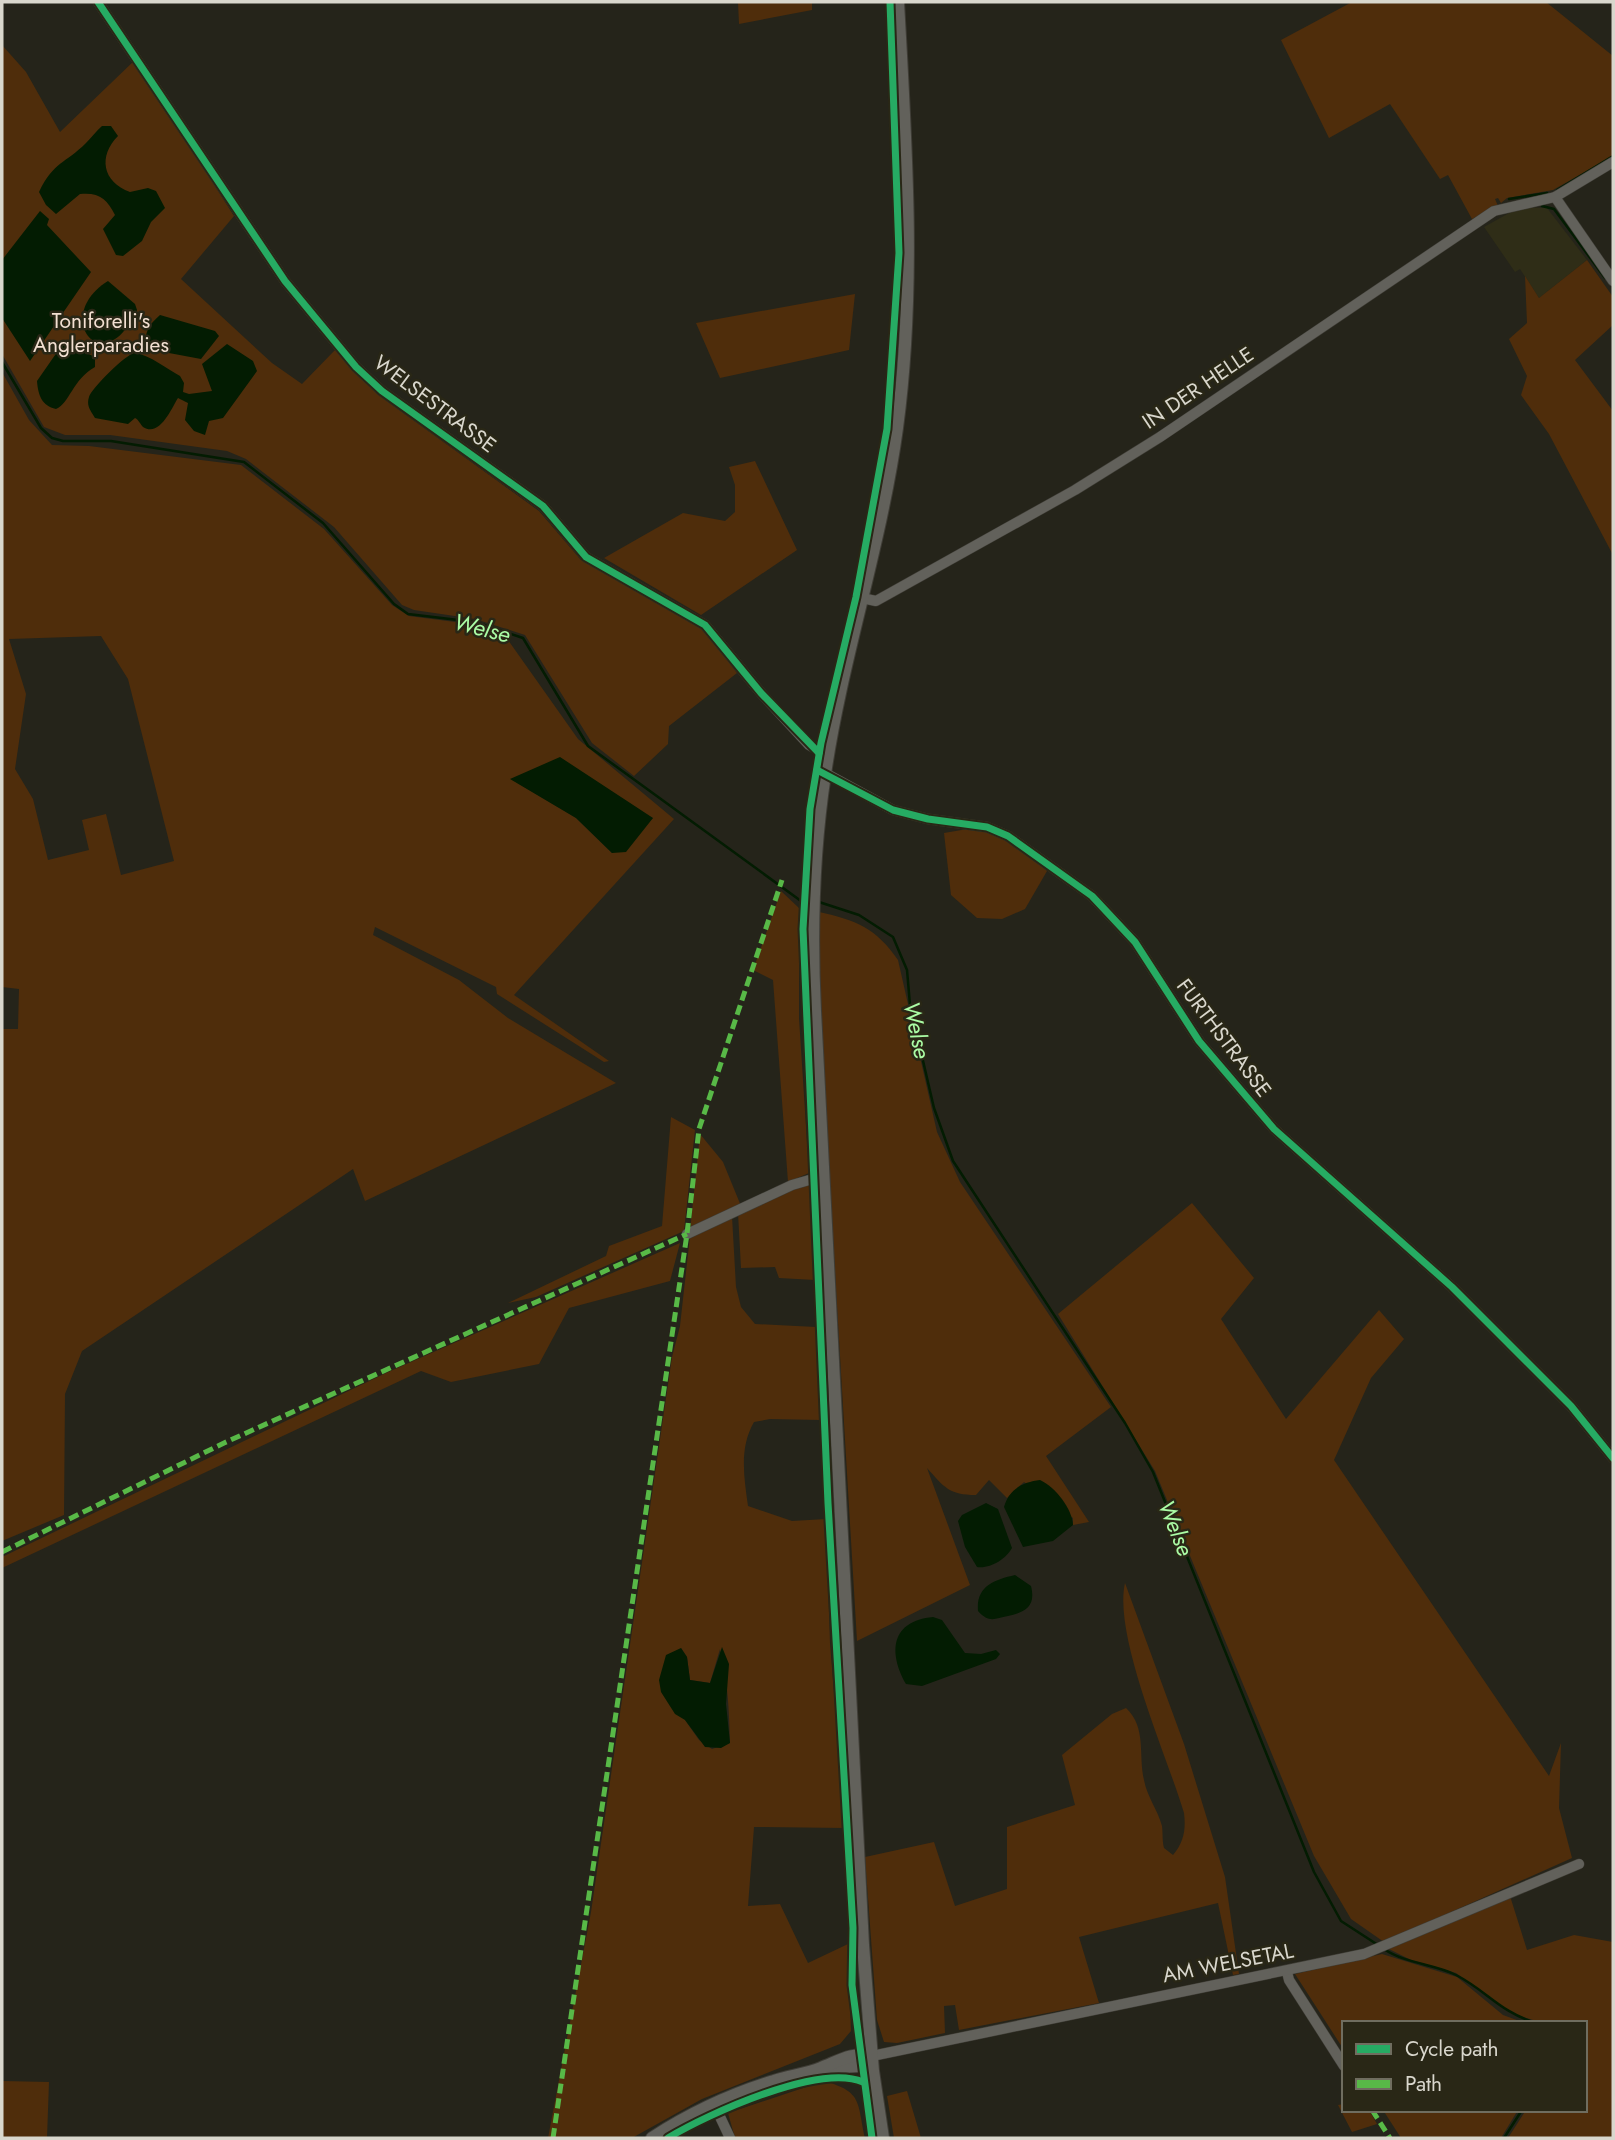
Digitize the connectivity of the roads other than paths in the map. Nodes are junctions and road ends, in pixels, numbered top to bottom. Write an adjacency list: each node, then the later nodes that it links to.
1 (98, 2): 7 (street, WELSESTRASSE)
2 (898, 2): 6 (street)
3 (1613, 162): 4 (street, IN DER HELLE)
4 (1555, 197): 5 (street); 6 (street, IN DER HELLE)
5 (1613, 281)
6 (859, 598): 7 (street)
7 (828, 756): 8 (street)
8 (825, 773): 9 (street); 11 (street, FURTHSTRASSE)
9 (823, 1176): 10 (street); 14 (street)
10 (687, 1234)
11 (1613, 1458)
12 (1579, 1864): 13 (street, AM WELSETAL)
13 (1287, 1972): 14 (street, AM WELSETAL); 15 (street)
14 (872, 2056): 16 (street); 19 (street)
15 (1342, 2063)
16 (714, 2104): 17 (street); 18 (street)
17 (652, 2138)
18 (730, 2138)
19 (883, 2138)

